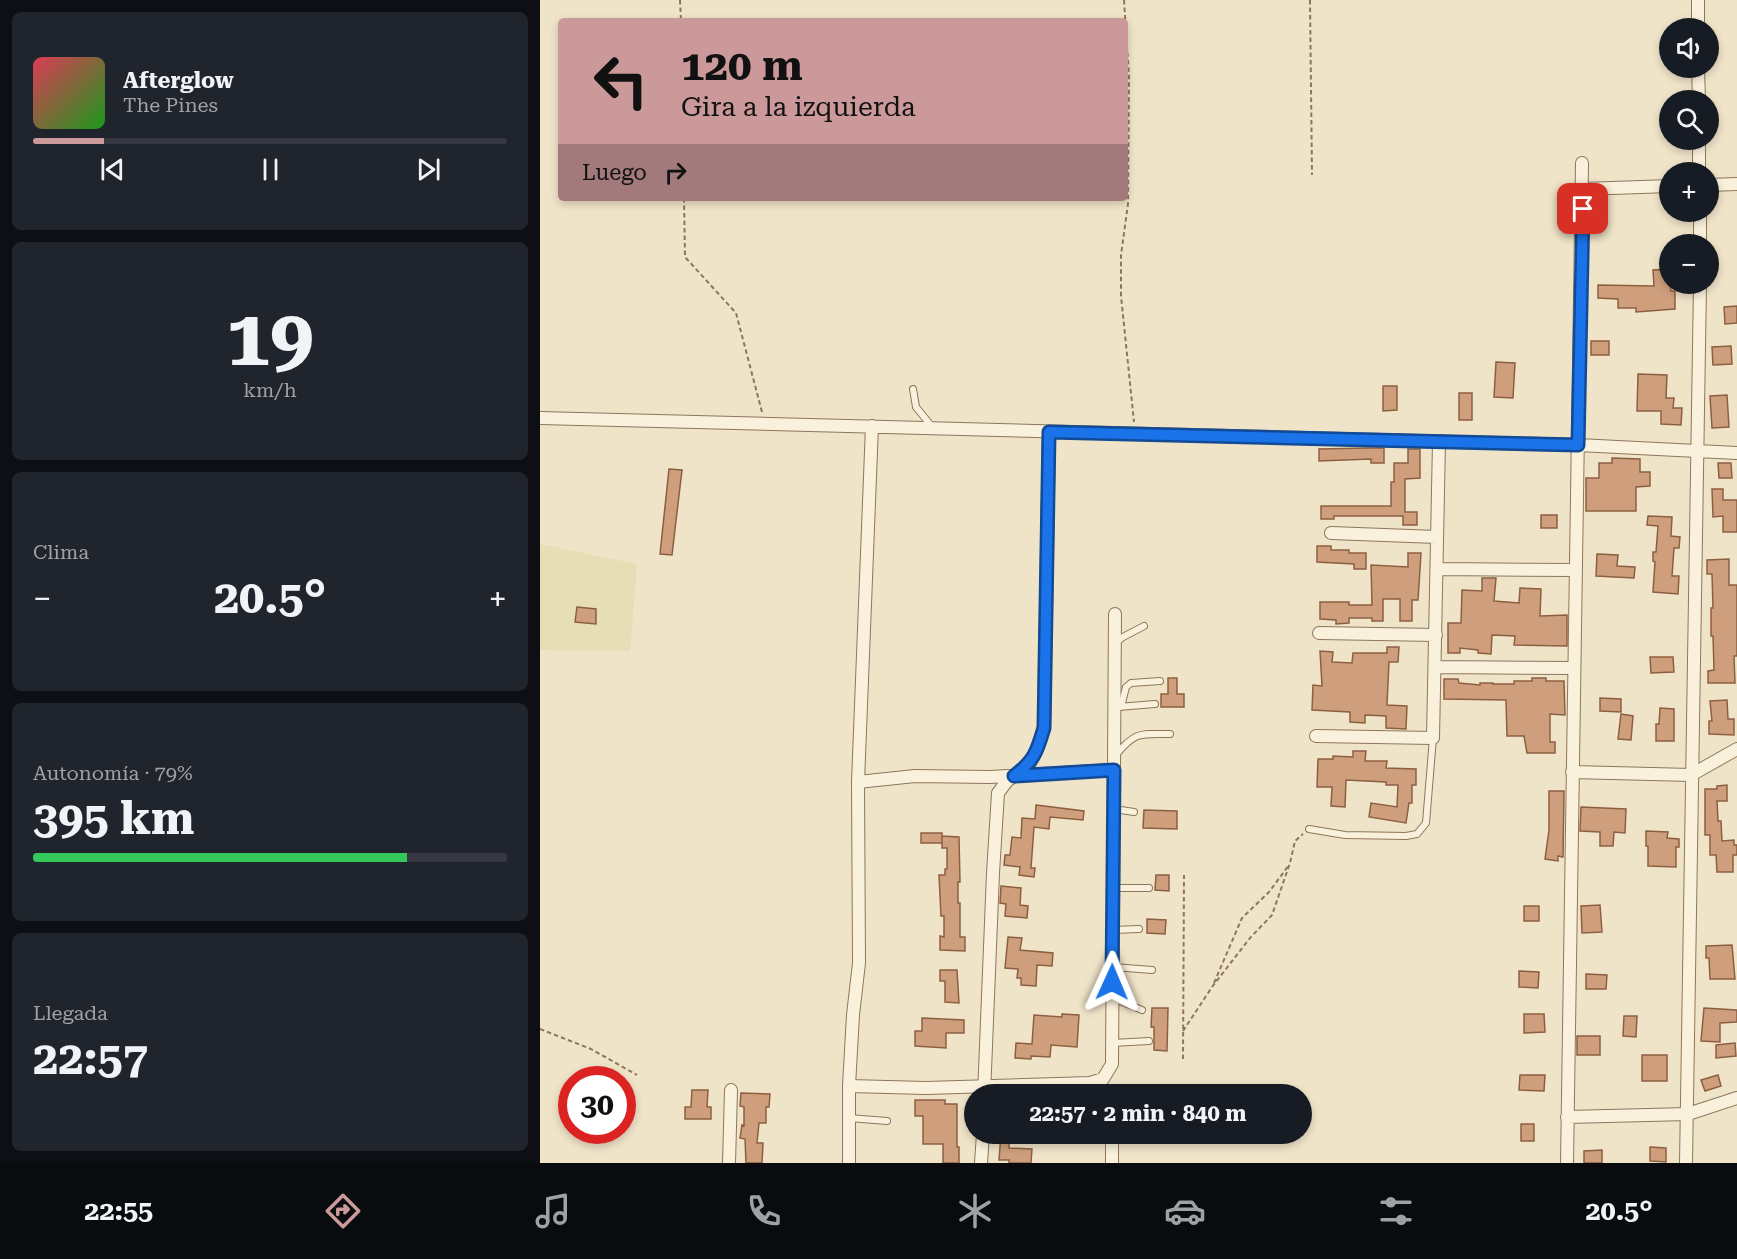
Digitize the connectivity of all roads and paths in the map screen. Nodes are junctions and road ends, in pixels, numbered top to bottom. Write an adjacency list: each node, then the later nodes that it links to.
1 (680, 0): 5 (path)
2 (1124, 0): 6 (path)
3 (1310, 0): 10 (path)
4 (1698, 0): 7 (street)
5 (681, 18)
6 (1125, 18)
7 (1698, 18)
8 (1128, 62): 23 (path)
9 (1582, 163): 14 (street)
10 (1312, 175)
11 (1737, 184): 12 (street)
12 (1719, 185)
13 (1659, 186): 14 (street)
14 (1583, 189): 25 (street)
15 (684, 201): 19 (path)
16 (1700, 294): 26 (street)
17 (914, 389): 21 (lane)
18 (540, 418): 19 (street)
19 (765, 424): 20 (street)
20 (872, 426): 21 (street); 50 (street)
21 (934, 428): 22 (street)
22 (1049, 432): 23 (street); 49 (street)
23 (1134, 434): 24 (street)
24 (1439, 442): 25 (street); 29 (street)
25 (1578, 445): 26 (street); 31 (street)
26 (1697, 451): 27 (street); 48 (street)
27 (1737, 453)
28 (1331, 533): 29 (street)
29 (1437, 537): 30 (street)
30 (1437, 568): 31 (street); 35 (street)
31 (1576, 570): 38 (street)
32 (1115, 614): 36 (street)
33 (1144, 626): 36 (lane)
34 (1319, 633): 35 (street)
35 (1436, 635): 37 (street)
36 (1114, 644): 41 (street)
37 (1435, 667): 38 (street); 44 (street)
38 (1574, 668): 47 (street)
39 (1160, 681): 41 (lane)
40 (1155, 704): 41 (lane)
41 (1118, 707): 46 (street)
42 (1170, 734): 46 (lane)
43 (1316, 736): 44 (street)
44 (1433, 738): 53 (lane)
45 (1737, 749): 48 (street)
46 (1114, 764): 49 (street); 51 (street)
47 (1572, 772): 48 (street); 80 (street)
48 (1692, 775): 79 (street)
49 (1014, 776): 50 (street); 72 (street)
50 (858, 782): 75 (street)
51 (1113, 809): 52 (lane); 56 (street)
52 (1134, 812)
53 (1309, 829): 54 (path)
54 (1290, 863): 62 (path); 62 (path)
55 (1185, 875): 66 (path)
56 (1113, 888): 57 (lane); 59 (street)
57 (1149, 888)
58 (1139, 929): 59 (lane)
59 (1113, 930): 60 (street)
60 (1112, 967): 61 (lane); 63 (street)
61 (1152, 970)
62 (1212, 987): 66 (path)
63 (1112, 998): 64 (lane); 68 (street)
64 (1142, 1010)
65 (540, 1029): 70 (path)
66 (1183, 1031): 69 (path)
67 (1149, 1041): 68 (lane)
68 (1112, 1043): 71 (street)
69 (1183, 1059)
70 (637, 1075)
71 (1097, 1081): 73 (street); 74 (street)
72 (984, 1084)
73 (1075, 1084)
74 (1098, 1084)
75 (849, 1086): 76 (street); 81 (street)
76 (964, 1089)
77 (731, 1090): 85 (street)
78 (1737, 1098): 79 (street)
79 (1688, 1114): 80 (street); 90 (street)
80 (1567, 1117): 89 (street)
81 (849, 1118): 82 (lane); 86 (street)
82 (887, 1121)
83 (982, 1144): 87 (street)
84 (1112, 1144): 88 (street)
85 (729, 1163)
86 (849, 1163)
87 (981, 1163)
88 (1112, 1163)
89 (1567, 1163)
90 (1686, 1163)

